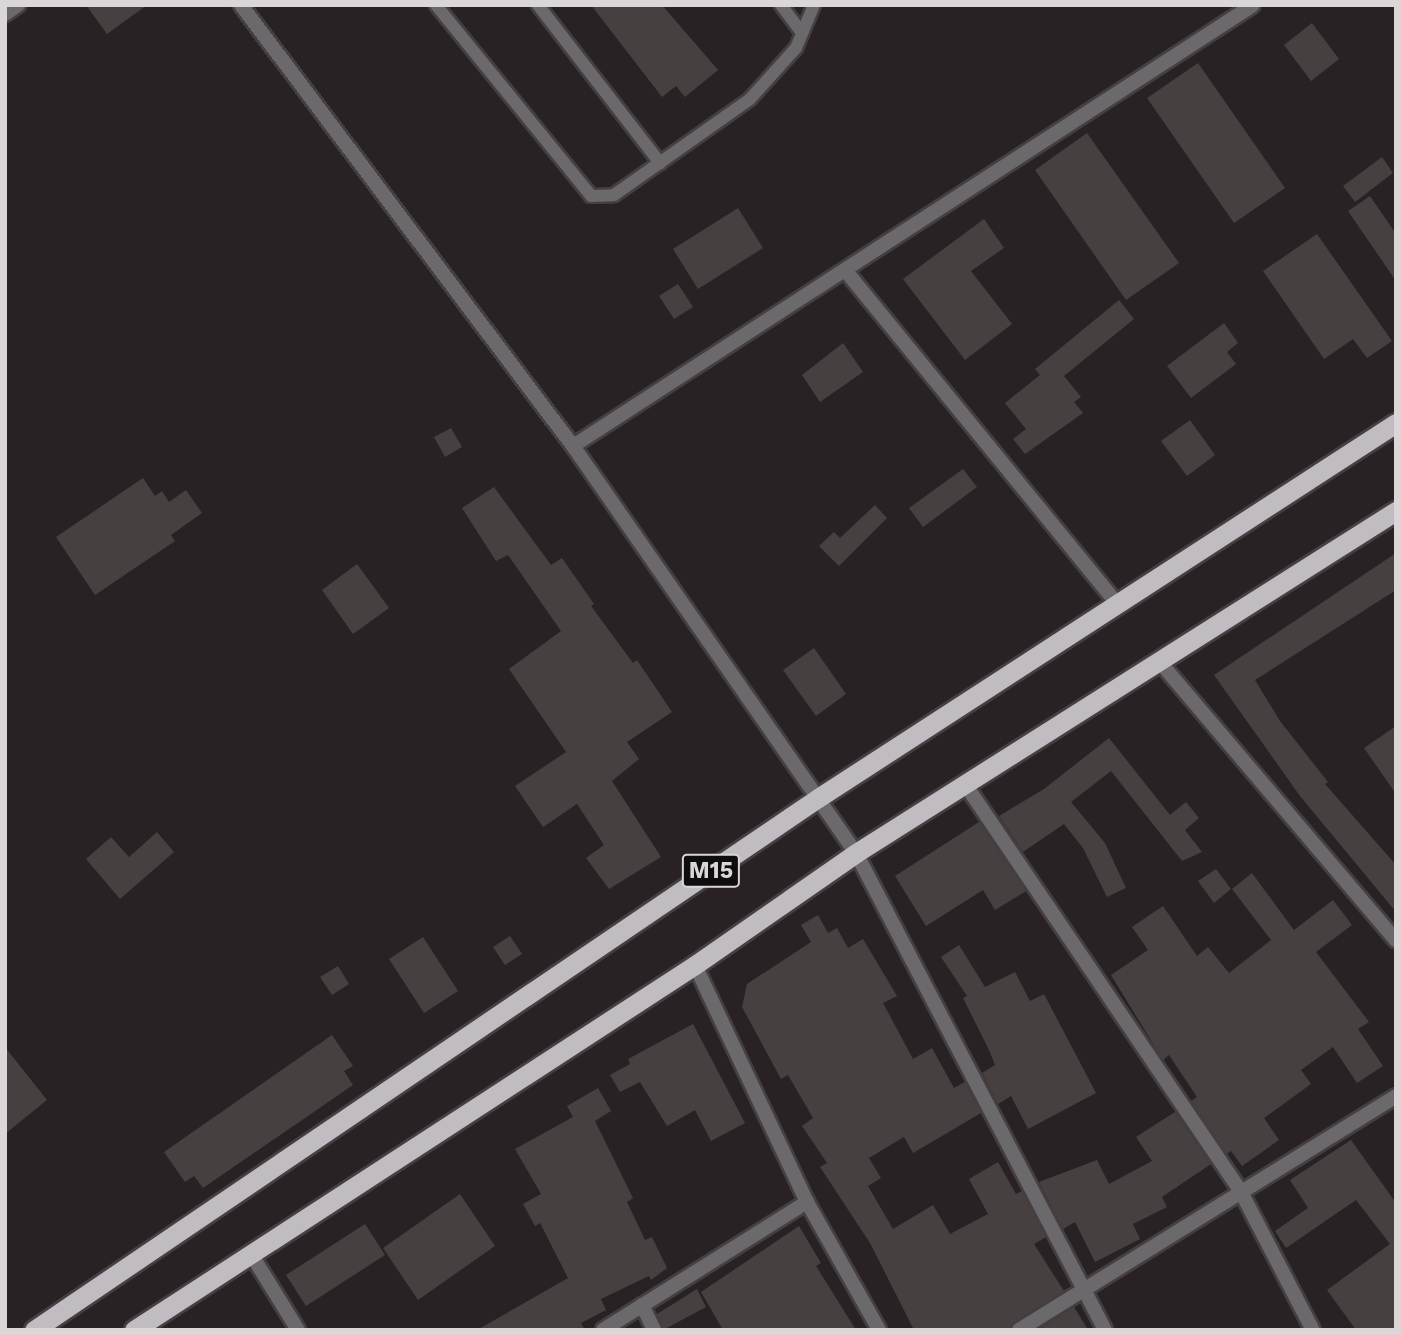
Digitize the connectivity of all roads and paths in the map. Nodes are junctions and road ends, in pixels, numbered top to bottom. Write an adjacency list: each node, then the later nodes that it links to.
1 (18, 5): 8 (street)
2 (241, 5): 13 (street)
3 (436, 5): 10 (lane)
4 (538, 5): 10 (lane)
5 (781, 5): 9 (lane)
6 (814, 5): 9 (lane)
7 (1253, 5): 11 (street)
8 (5, 14)
9 (802, 33): 10 (lane)
10 (660, 163)
11 (845, 270): 13 (street); 15 (street)
12 (1396, 423): 15 (highway, M15)
13 (573, 446): 18 (street)
14 (1396, 510): 16 (highway, M15)
15 (1117, 604): 18 (highway, M15)
16 (1159, 661): 17 (highway, M15); 20 (street)
17 (965, 784): 19 (highway, M15); 23 (street)
18 (818, 798): 19 (street); 28 (highway, M15)
19 (856, 853): 21 (highway, M15); 26 (street)
20 (1396, 940)
21 (695, 965): 24 (street); 25 (highway, M15)
22 (1396, 1096): 23 (street)
23 (1240, 1190): 26 (street); 36 (street)
24 (807, 1202): 27 (street); 33 (street)
25 (251, 1254): 29 (highway, M15); 30 (street)
26 (1084, 1289): 34 (street); 35 (street)
27 (642, 1305): 31 (street); 32 (street)
28 (34, 1330)
29 (134, 1330)
30 (298, 1330)
31 (603, 1330)
32 (654, 1330)
33 (878, 1330)
34 (1019, 1330)
35 (1105, 1330)
36 (1313, 1330)

